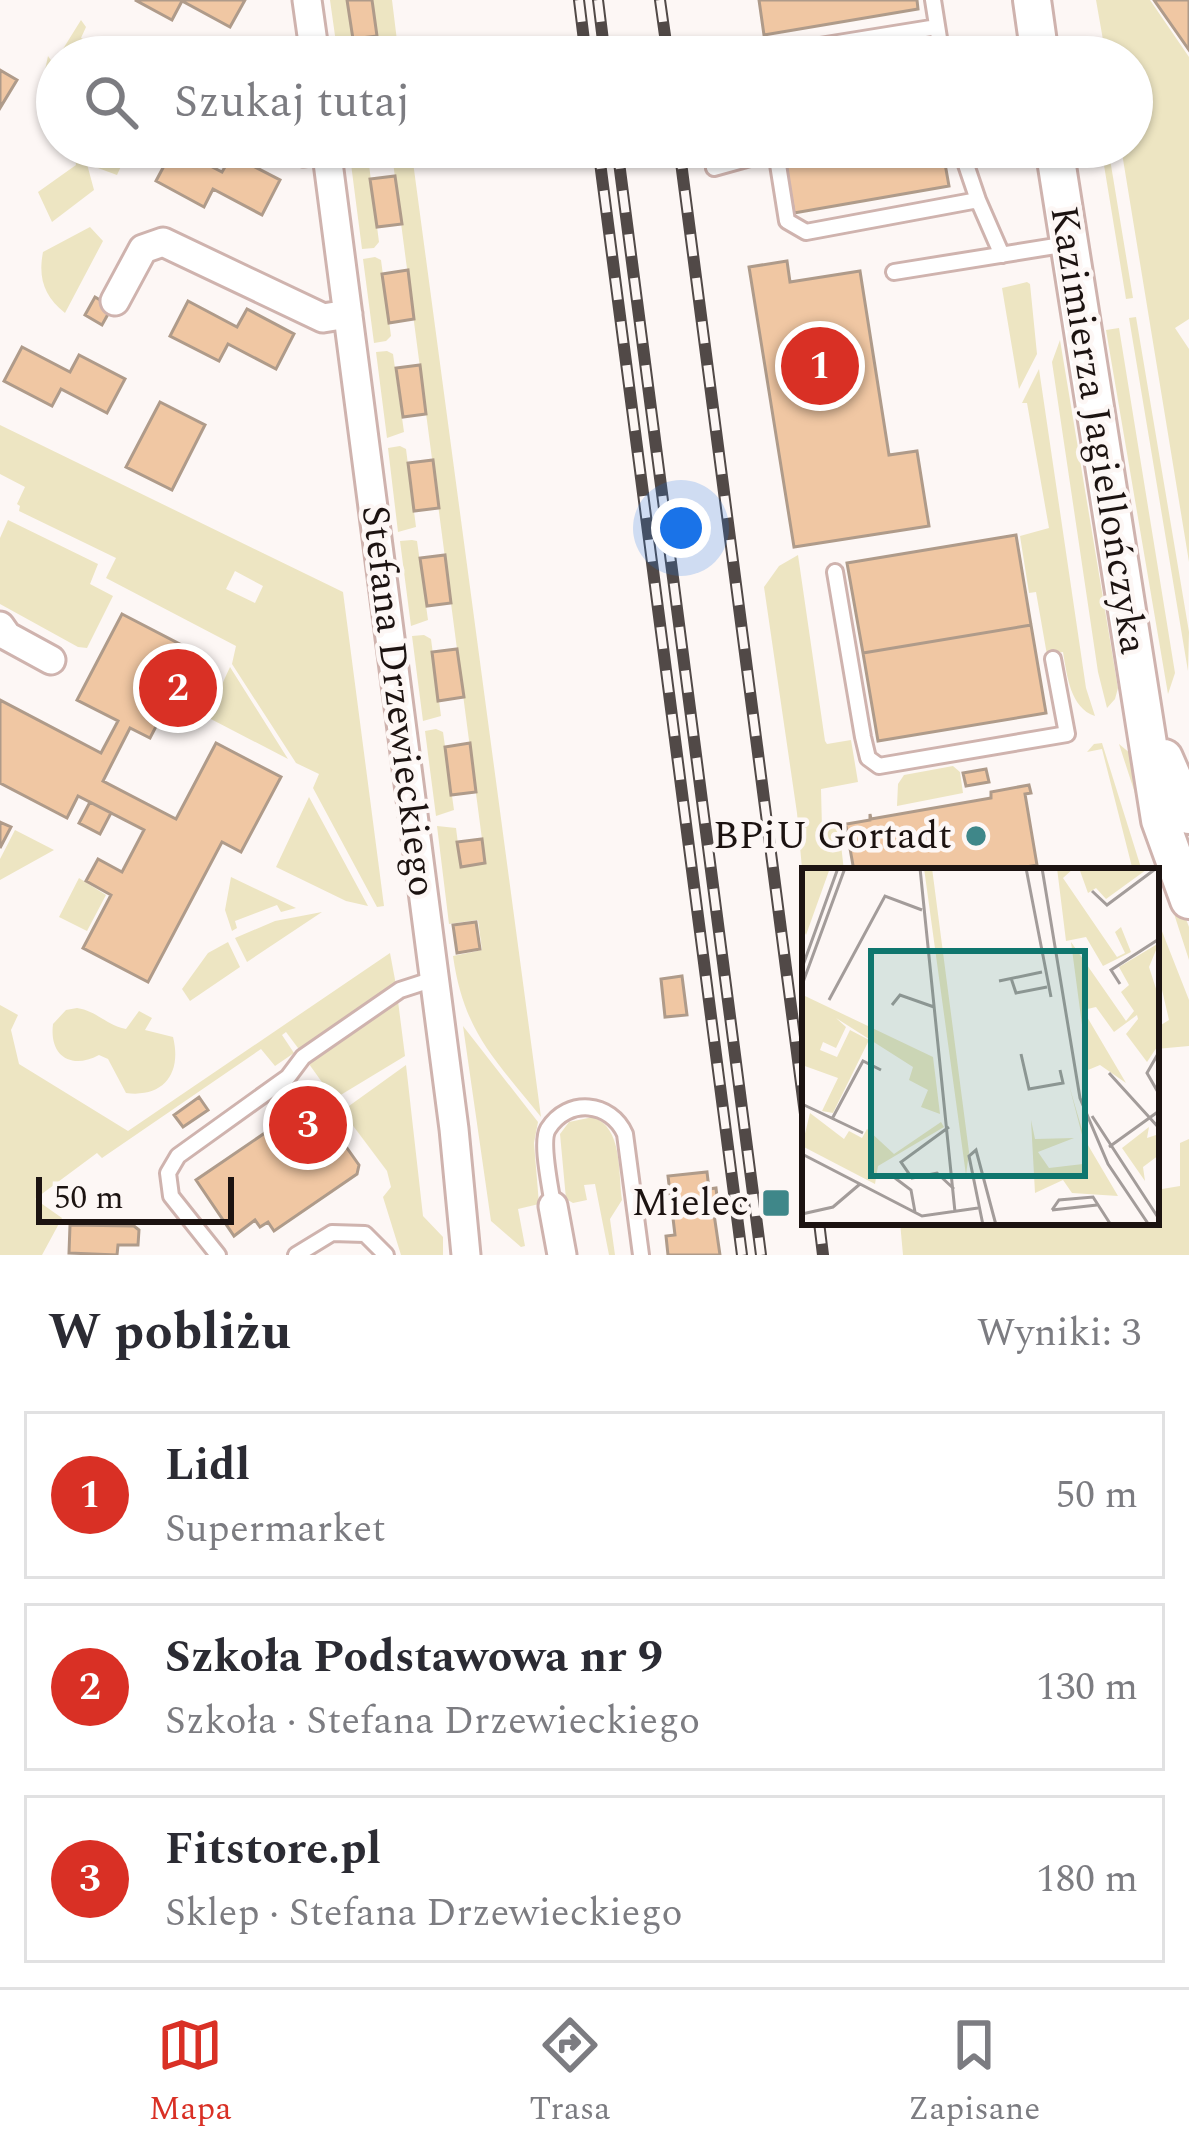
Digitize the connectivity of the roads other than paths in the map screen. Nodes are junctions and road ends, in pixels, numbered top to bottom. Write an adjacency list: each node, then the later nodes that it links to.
1 (308, 0): 5 (street)
2 (933, 0): 4 (lane)
3 (1032, 0): 8 (main road)
4 (937, 27): 6 (lane); 7 (lane)
5 (312, 36)
6 (881, 36)
7 (938, 36)
8 (1037, 36)
9 (329, 168): 18 (street, Stefana Drzewieckiego)
10 (784, 168): 13 (lane)
11 (967, 168): 13 (lane)
12 (1057, 168): 14 (main road, Kazimierza Jagiellończyka)
13 (977, 200): 15 (lane)
14 (1068, 244): 15 (lane); 23 (main road, Kazimierza Jagiellończyka)
15 (1002, 255): 16 (lane)
16 (894, 272)
17 (115, 301): 18 (street)
18 (348, 314): 26 (street, Stefana Drzewieckiego)
19 (835, 572): 21 (lane)
20 (0, 626): 22 (street)
21 (1053, 659)
22 (51, 660)
23 (1144, 713): 24 (main road, Kazimierza Jagiellończyka); 25 (main road, Kazimierza Jagiellończyka)
24 (1189, 815)
25 (1189, 900)
26 (434, 979): 28 (lane); 31 (street, Stefana Drzewieckiego)
27 (553, 1206): 32 (street); 33 (lane)
28 (218, 1255)
29 (296, 1255): 30 (lane)
30 (386, 1255)
31 (466, 1255)
32 (562, 1255)
33 (641, 1255)

